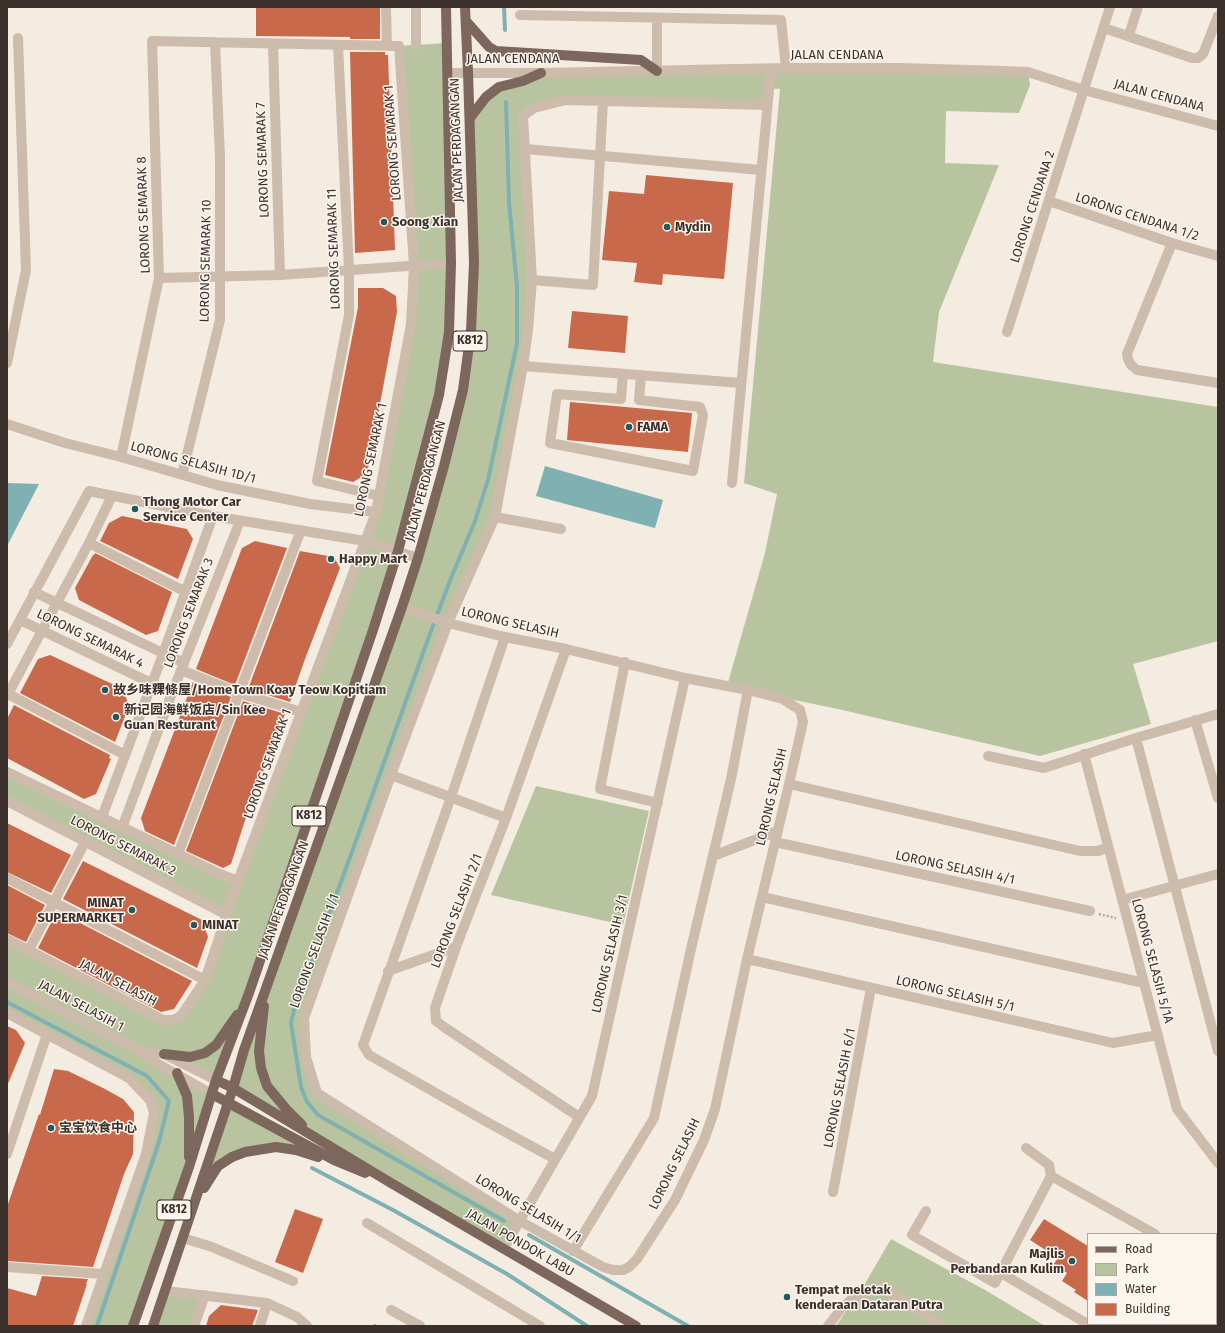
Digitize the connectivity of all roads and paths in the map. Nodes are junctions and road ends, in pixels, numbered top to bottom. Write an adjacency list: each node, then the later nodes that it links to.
1 (386, 7): 18 (street)
2 (416, 7): 19 (street)
3 (446, 7): 24 (main road, JALAN PERDAGANGAN / K812)
4 (465, 7): 11 (main road, JALAN PERDAGANGAN / K812)
5 (1110, 7): 12 (street, LORONG CENDANA 2)
6 (1138, 7): 13 (street)
7 (569, 11): 8 (street); 10 (street)
8 (520, 15)
9 (1218, 16): 13 (street)
10 (657, 18): 20 (street); 22 (street)
11 (466, 21): 22 (main road); 23 (main road, JALAN PERDAGANGAN / K812)
12 (1104, 28): 13 (street); 26 (street, LORONG CENDANA 2)
13 (1129, 35)
14 (18, 38): 45 (street)
15 (215, 42): 16 (street); 41 (street, LORONG SEMARAK 10); 42 (street, LORONG SEMARAK 8)
16 (273, 44): 17 (street); 40 (street, LORONG SEMARAK 7)
17 (338, 45): 18 (street); 39 (street, LORONG SEMARAK 11)
18 (388, 46): 38 (street, LORONG SEMARAK 1)
19 (416, 46)
20 (786, 68): 21 (street, JALAN CENDANA); 26 (street, JALAN CENDANA)
21 (771, 69): 22 (street, JALAN CENDANA); 28 (street)
22 (657, 71): 25 (street, JALAN CENDANA)
23 (468, 72): 24 (street, JALAN CENDANA); 25 (street, JALAN CENDANA); 29 (main road, JALAN PERDAGANGAN / K812)
24 (448, 73): 37 (main road, JALAN PERDAGANGAN / K812)
25 (541, 73): 29 (main road)
26 (1084, 90): 30 (street, JALAN CENDANA); 34 (street, LORONG CENDANA 2)
27 (603, 101): 28 (street); 31 (street, LORONG SELASIH 1/1); 32 (street)
28 (767, 105): 33 (street)
29 (470, 118): 68 (main road, JALAN PERDAGANGAN / K812)
30 (1218, 126)
31 (525, 149): 32 (street); 43 (street, LORONG SELASIH 1/1)
32 (600, 156): 33 (street); 43 (street)
33 (761, 170): 49 (street)
34 (1049, 201): 35 (street, LORONG CENDANA 1/2); 44 (street, LORONG CENDANA 2)
35 (1172, 243): 36 (street, LORONG CENDANA 1/2); 50 (street)
36 (1218, 256)
37 (451, 263): 38 (street); 67 (main road, JALAN PERDAGANGAN / K812)
38 (414, 266): 39 (street); 58 (street, LORONG SEMARAK 1)
39 (349, 270): 40 (street); 58 (street, LORONG SEMARAK 11)
40 (280, 275): 41 (street)
41 (220, 276): 42 (street); 55 (street, LORONG SEMARAK 10)
42 (159, 278): 54 (street, LORONG SEMARAK 8)
43 (532, 280): 46 (street, LORONG SELASIH 1/1)
44 (1007, 332)
45 (7, 363)
46 (523, 366): 47 (street); 61 (street, LORONG SELASIH 1/1)
47 (624, 374): 48 (street); 51 (street)
48 (641, 375): 49 (street); 52 (street)
49 (741, 383): 56 (street)
50 (1218, 383)
51 (621, 399): 52 (street); 52 (street)
52 (639, 400)
53 (7, 424): 54 (street, LORONG SELASIH 1D/1)
54 (121, 457): 55 (street, LORONG SELASIH 1D/1)
55 (182, 475): 59 (street, LORONG SELASIH 1D/1)
56 (732, 483)
57 (112, 496): 60 (street); 66 (street); 69 (street)
58 (379, 496): 59 (street, LORONG SEMARAK 1)
59 (376, 512): 65 (street, LORONG SEMARAK 1)
60 (213, 516): 62 (street); 70 (street)
61 (496, 517): 63 (street); 74 (street, LORONG SELASIH 1/1)
62 (240, 521): 64 (street); 81 (street, LORONG SEMARAK 3)
63 (561, 529)
64 (301, 530): 65 (street); 86 (street)
65 (365, 541): 67 (street); 88 (street, LORONG SEMARAK 1)
66 (89, 543): 70 (street); 71 (street)
67 (398, 551): 68 (street); 132 (main road, JALAN PERDAGANGAN / K812)
68 (418, 558): 72 (main road, JALAN PERDAGANGAN / K812)
69 (34, 592): 71 (street); 73 (street)
70 (186, 592): 79 (street)
71 (57, 604): 75 (street); 79 (street)
72 (402, 608): 74 (street, LORONG SELASIH); 130 (main road, JALAN PERDAGANGAN / K812)
73 (20, 620): 75 (street, LORONG SEMARAK 4); 77 (street)
74 (448, 623): 76 (street, LORONG SELASIH); 96 (street, LORONG SELASIH 1/1)
75 (42, 631): 83 (street, LORONG SEMARAK 4); 87 (street)
76 (506, 637): 78 (street, LORONG SELASIH); 99 (street)
77 (7, 644)
78 (566, 649): 80 (street, LORONG SELASIH); 104 (street, LORONG SELASIH 2/1)
79 (163, 654): 81 (street); 83 (street)
80 (625, 662): 82 (street, LORONG SELASIH); 102 (street)
81 (182, 667): 85 (street, LORONG SEMARAK 3); 86 (street)
82 (685, 678): 84 (street, LORONG SELASIH); 102 (street, LORONG SELASIH 3/1)
83 (152, 684): 85 (street, LORONG SEMARAK 4); 93 (street)
84 (748, 690): 98 (street, LORONG SELASIH); 111 (street)
85 (172, 693): 105 (street, LORONG SEMARAK 3)
86 (240, 693): 88 (street); 110 (street)
87 (8, 695): 93 (street)
88 (301, 712): 114 (street, LORONG SEMARAK 1)
89 (1218, 714): 90 (street)
90 (1195, 720): 91 (street); 97 (street)
91 (1136, 738): 92 (street); 115 (street)
92 (1084, 754): 94 (street); 109 (street, LORONG SELASIH 5/1A)
93 (125, 755): 103 (street)
94 (988, 756)
95 (7, 772): 103 (street)
96 (391, 775): 99 (street); 155 (street, LORONG SELASIH 1/1)
97 (1216, 780): 100 (street)
98 (789, 784): 106 (street, LORONG SELASIH); 109 (street)
99 (451, 797): 104 (street); 126 (street)
100 (1218, 798)
101 (7, 801): 107 (street, LORONG SEMARAK 2)
102 (658, 803): 144 (street, LORONG SELASIH 3/1)
103 (102, 818): 105 (street)
104 (506, 818): 123 (street, LORONG SELASIH 2/1)
105 (122, 828): 110 (street)
106 (778, 831): 108 (street, LORONG SELASIH); 111 (street)
107 (85, 842): 118 (street); 120 (street, LORONG SEMARAK 2)
108 (775, 842): 116 (street, LORONG SELASIH); 119 (street, LORONG SELASIH 4/1)
109 (1108, 847): 117 (street, LORONG SELASIH 5/1A)
110 (178, 854): 114 (street)
111 (713, 856): 160 (street)
112 (1218, 874): 115 (street)
113 (7, 878): 118 (street)
114 (238, 881): 120 (street, LORONG SEMARAK 1)
115 (1174, 886): 117 (street); 136 (street)
116 (762, 897): 125 (street, LORONG SELASIH); 129 (street)
117 (1122, 900): 121 (street, LORONG SELASIH 5/1A)
118 (54, 901): 124 (street); 127 (street)
119 (1090, 911): 121 (path)
120 (227, 915): 127 (street, LORONG SEMARAK 1)
121 (1128, 921): 129 (street, LORONG SELASIH 5/1A)
122 (7, 939): 124 (street, JALAN SELASIH)
123 (456, 947): 126 (street); 144 (street, LORONG SELASIH 2/1)
124 (29, 950): 127 (street, JALAN SELASIH)
125 (747, 958): 131 (street, LORONG SELASIH 5/1); 162 (street, LORONG SELASIH)
126 (388, 971): 148 (street)
127 (206, 980)
128 (7, 982): 137 (street, JALAN SELASIH 1)
129 (1144, 983): 135 (street, LORONG SELASIH 5/1A)
130 (266, 988): 141 (main road, JALAN PERDAGANGAN / K812); 147 (main road)
131 (871, 988): 135 (street, LORONG SELASIH 5/1); 152 (street, LORONG SELASIH 6/1)
132 (247, 1000): 138 (main road); 140 (main road, JALAN PERDAGANGAN / K812)
133 (7, 1013): 134 (street)
134 (47, 1034): 146 (street); 164 (street)
135 (1158, 1035): 149 (street, LORONG SELASIH 5/1A)
136 (1218, 1051)
137 (144, 1054): 138 (street, JALAN SELASIH 1); 139 (street, JALAN SELASIH 1)
138 (164, 1054): 140 (street, JALAN SELASIH 1)
139 (177, 1073): 142 (street, JALAN SELASIH 1); 150 (main road)
140 (216, 1080): 141 (main road, JALAN PONDOK LABU); 142 (main road, JALAN PERDAGANGAN / K812)
141 (233, 1088): 143 (main road, JALAN PERDAGANGAN / K812); 147 (main road, JALAN PONDOK LABU)
142 (212, 1094): 143 (main road, JALAN PONDOK LABU); 150 (main road, JALAN PERDAGANGAN / K812)
143 (228, 1102): 147 (main road, JALAN PONDOK LABU); 153 (main road, JALAN PERDAGANGAN / K812)
144 (579, 1117): 148 (street, LORONG SELASIH 3/1)
145 (1026, 1148): 151 (street)
146 (7, 1154)
147 (337, 1156): 153 (main road); 159 (main road, JALAN PONDOK LABU)
148 (556, 1159): 155 (street, LORONG SELASIH 3/1)
149 (1218, 1163)
150 (189, 1167): 172 (main road, JALAN PERDAGANGAN / K812)
151 (1050, 1176): 157 (street); 163 (street)
152 (833, 1192)
153 (191, 1211): 158 (main road, JALAN PERDAGANGAN / K812)
154 (926, 1211): 163 (street)
155 (520, 1221): 159 (street, LORONG SELASIH 3/1); 160 (street, LORONG SELASIH 1/1)
156 (367, 1224): 178 (street)
157 (1152, 1233)
158 (183, 1238): 165 (street); 166 (main road, JALAN PERDAGANGAN / K812)
159 (504, 1248): 179 (main road, JALAN PONDOK LABU)
160 (573, 1252): 162 (street, LORONG SELASIH 1/1)
161 (7, 1267): 164 (street)
162 (623, 1270)
163 (1001, 1273): 170 (street)
164 (103, 1274): 171 (street)
165 (293, 1281)
166 (166, 1291): 167 (street); 173 (main road, JALAN PERDAGANGAN / K812)
167 (205, 1295): 168 (street); 174 (street)
168 (267, 1303): 175 (street); 176 (street)
169 (391, 1310): 177 (street)
170 (1087, 1324)
171 (86, 1326)
172 (133, 1326)
173 (154, 1326)
174 (194, 1326)
175 (260, 1326)
176 (307, 1326)
177 (420, 1326)
178 (540, 1326)
179 (636, 1326)
180 (828, 1326): 181 (street)
181 (942, 1326)

